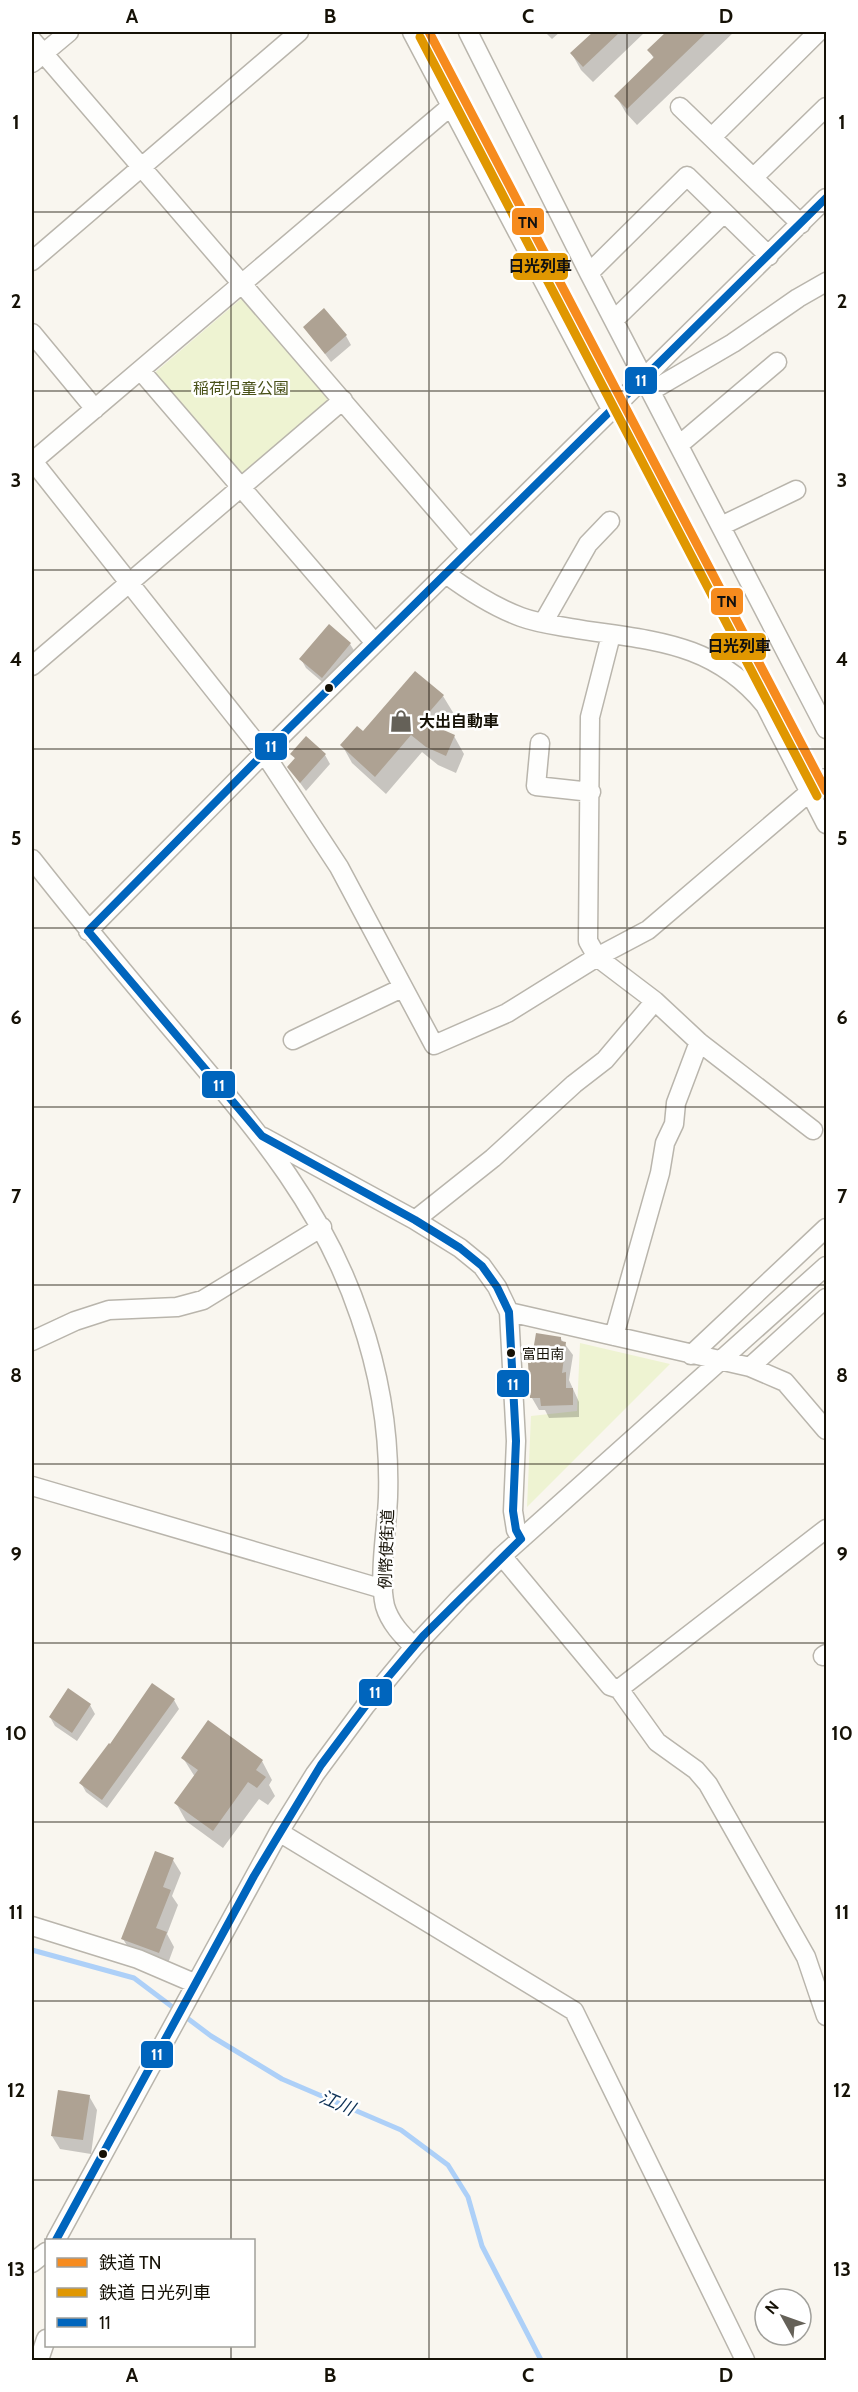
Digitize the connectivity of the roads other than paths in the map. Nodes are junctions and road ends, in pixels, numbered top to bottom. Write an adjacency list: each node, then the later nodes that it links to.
1 (69, 32): 6 (street)
2 (299, 32): 11 (street)
3 (412, 32): 7 (street)
4 (468, 32): 18 (street)
5 (818, 32): 10 (street)
6 (35, 52): 11 (street)
7 (452, 106): 20 (street); 28 (street)
8 (680, 107): 10 (street)
9 (826, 107): 12 (street)
10 (712, 137): 12 (street)
11 (141, 167): 17 (street); 20 (street)
12 (754, 177): 15 (street)
13 (826, 198): 15 (street)
14 (724, 213): 16 (street); 18 (street); 21 (street)
15 (801, 224): 16 (street)
16 (769, 256): 25 (street)
17 (32, 261)
18 (589, 273): 21 (street)
19 (826, 282): 25 (street)
20 (241, 284): 24 (street); 26 (street)
21 (614, 320): 25 (street)
22 (32, 333): 27 (street)
23 (777, 362): 29 (street)
24 (141, 371): 27 (street); 31 (street)
25 (647, 384): 28 (street); 29 (street)
26 (343, 400): 31 (street); 35 (street)
27 (95, 409): 30 (street)
28 (611, 409): 35 (street)
29 (679, 445): 34 (street)
30 (32, 461): 37 (street)
31 (240, 487): 37 (street); 40 (street)
32 (796, 490): 34 (street)
33 (610, 522): 38 (street)
34 (721, 526): 42 (street)
35 (471, 549): 36 (street)
36 (446, 574): 38 (street); 40 (street)
37 (129, 582): 41 (street); 46 (street)
38 (543, 622): 39 (street)
39 (611, 635): 48 (street); 49 (street)
40 (375, 643): 46 (street)
41 (32, 666)
42 (808, 694): 43 (street); 44 (street)
43 (826, 701)
44 (826, 729)
45 (540, 743): 48 (street)
46 (264, 753): 52 (street); 54 (street)
47 (826, 778): 49 (street)
48 (591, 792): 53 (street)
49 (810, 792): 50 (street); 53 (street)
50 (826, 824)
51 (32, 859): 52 (street, 例幣使街道)
52 (88, 931): 59 (street, 例幣使街道)
53 (597, 957): 54 (street); 55 (street)
54 (402, 988): 56 (street)
55 (656, 1001): 57 (street); 60 (street)
56 (293, 1040)
57 (699, 1042): 58 (street); 66 (street)
58 (813, 1130)
59 (262, 1136): 60 (street); 61 (street, 例幣使街道)
60 (415, 1220): 65 (street)
61 (322, 1227): 67 (street); 76 (street, 例幣使街道)
62 (826, 1228): 68 (street)
63 (826, 1266): 69 (street)
64 (826, 1298): 70 (street)
65 (509, 1312): 66 (street); 74 (street)
66 (614, 1336): 68 (street)
67 (32, 1341)
68 (691, 1355): 69 (street)
69 (722, 1361): 70 (street); 74 (street)
70 (750, 1367): 71 (street)
71 (826, 1430)
72 (32, 1486): 76 (street)
73 (826, 1529): 78 (street)
74 (521, 1539): 75 (street)
75 (502, 1556): 77 (street); 78 (street)
76 (383, 1589): 77 (street, 例幣使街道)
77 (414, 1647): 79 (street)
78 (619, 1689): 82 (street)
79 (279, 1832): 81 (street); 86 (street)
80 (32, 1926): 81 (street)
81 (194, 1983): 83 (street)
82 (826, 2016)
83 (57, 2239)
84 (45, 2342): 85 (street)
85 (39, 2361)
86 (745, 2361)

